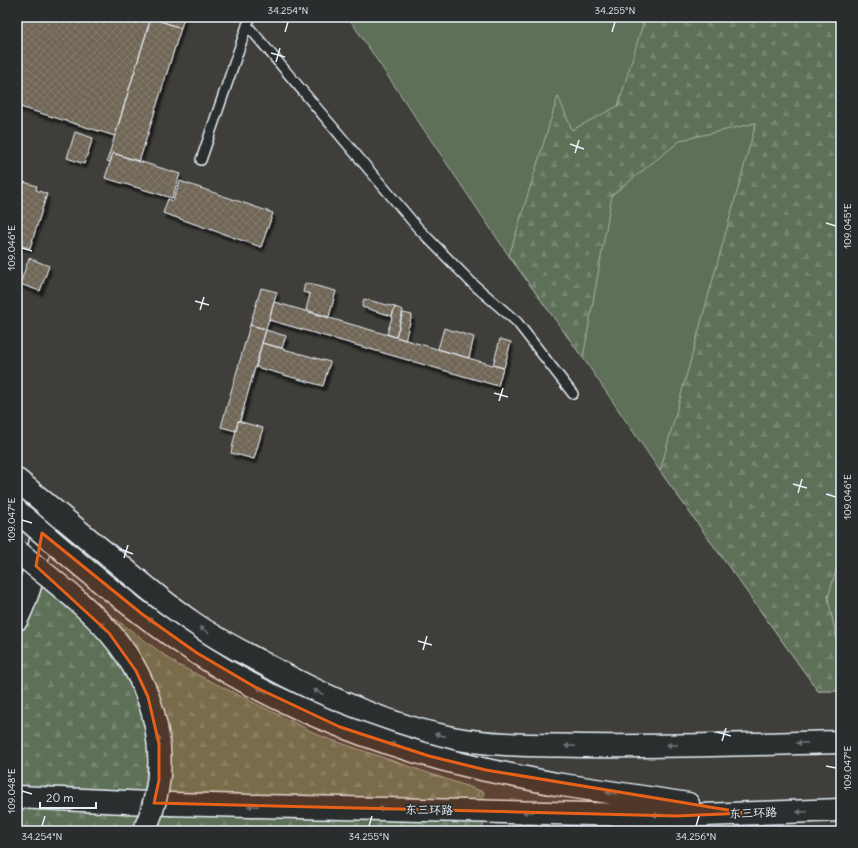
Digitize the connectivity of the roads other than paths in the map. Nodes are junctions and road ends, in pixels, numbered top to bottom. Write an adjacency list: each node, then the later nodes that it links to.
1 (249, 21): 2 (lane); 3 (lane)
2 (200, 160)
3 (574, 394)
4 (17, 480): 5 (main road)
5 (48, 505): 8 (main road); 9 (main road, one-way to 5)
6 (17, 511): 12 (main road, one-way to 6, bridge)
7 (17, 551): 13 (main road, one-way to 7, bridge)
8 (17, 619)
9 (841, 742)
10 (17, 797): 12 (main road, 东三环路, one-way to 10)
11 (841, 810): 12 (main road, 东三环路, one-way to 12)
12 (746, 814)
13 (144, 831)

